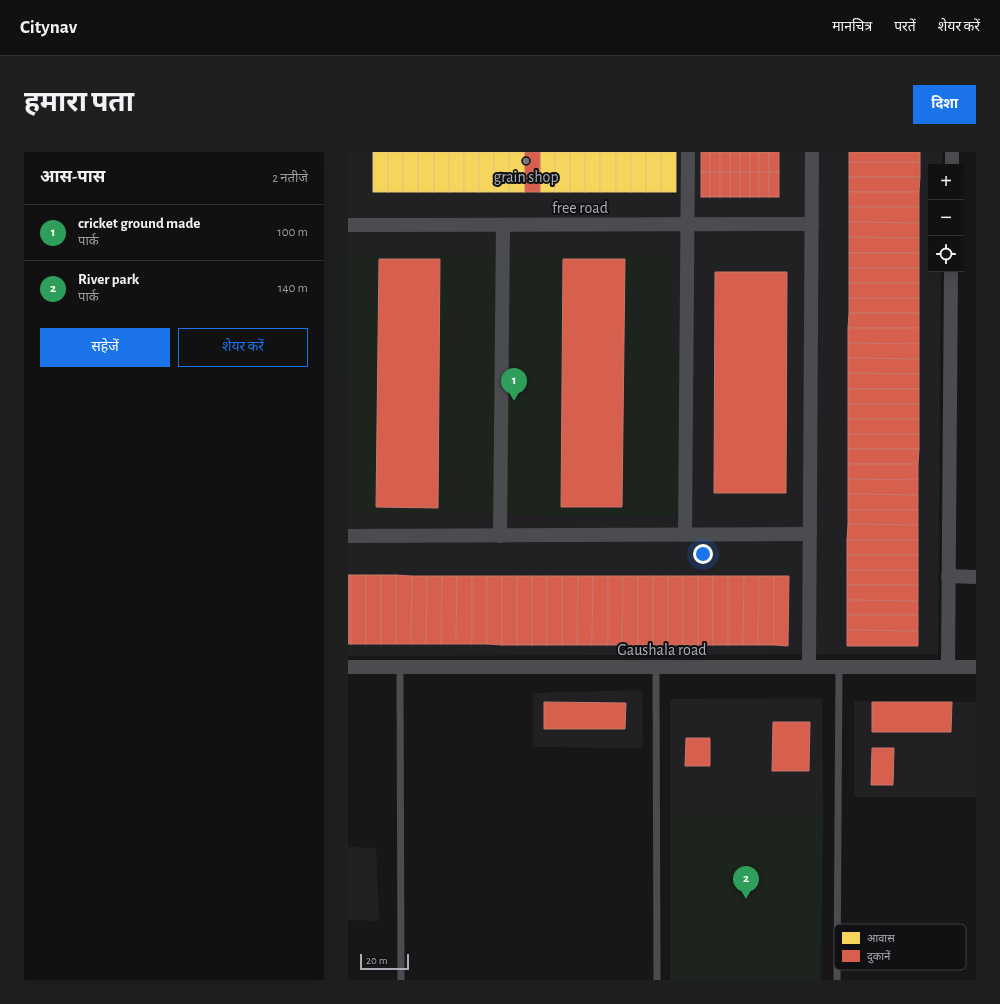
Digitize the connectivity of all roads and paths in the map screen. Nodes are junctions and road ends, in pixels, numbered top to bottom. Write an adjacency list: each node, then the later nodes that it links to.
1 (688, 152): 5 (street)
2 (812, 152): 6 (street)
3 (952, 152): 4 (street)
4 (952, 164)
5 (688, 224): 6 (street, free road); 8 (street, free road); 11 (street)
6 (812, 224): 10 (street)
7 (348, 225): 8 (street, free road)
8 (503, 225): 13 (street)
9 (951, 272): 14 (street)
10 (810, 534): 11 (street); 19 (street)
11 (685, 535): 13 (street)
12 (348, 536): 13 (street)
13 (500, 536)
14 (948, 576): 15 (street); 21 (street)
15 (976, 576)
16 (348, 667): 17 (street, Gaushala road)
17 (400, 667): 18 (street, Gaushala road); 25 (lane)
18 (656, 667): 19 (street, Gaushala road); 26 (lane)
19 (809, 667): 20 (street, Gaushala road)
20 (839, 667): 21 (street, Gaushala road); 23 (lane)
21 (948, 667): 22 (street, Gaushala road)
22 (976, 667)
23 (837, 924)
24 (837, 970): 27 (lane)
25 (401, 980)
26 (657, 980)
27 (837, 980)

